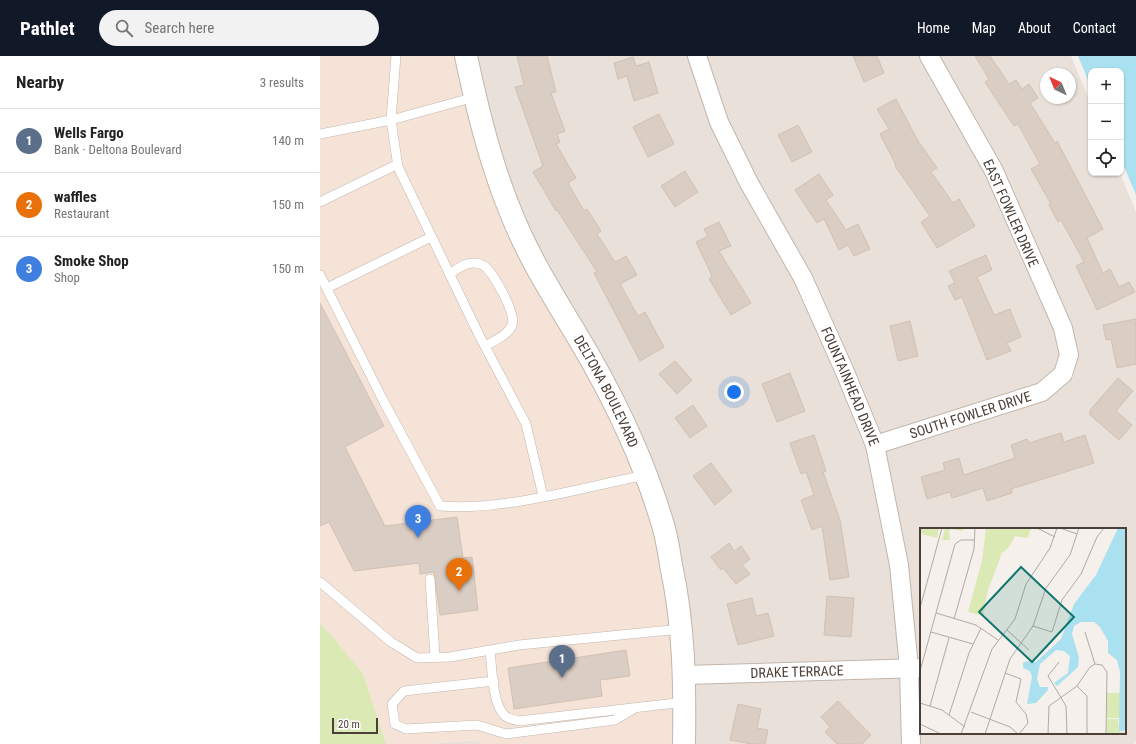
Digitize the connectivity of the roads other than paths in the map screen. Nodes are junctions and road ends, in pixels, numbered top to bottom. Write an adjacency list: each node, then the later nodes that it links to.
1 (396, 56): 6 (lane)
2 (466, 56): 5 (street, DELTONA BOULEVARD)
3 (697, 56): 16 (street, FOUNTAINHEAD DRIVE)
4 (929, 56): 15 (street, EAST FOWLER DRIVE)
5 (475, 97): 6 (lane); 17 (street, DELTONA BOULEVARD)
6 (391, 120): 7 (lane); 8 (lane)
7 (320, 134)
8 (398, 164): 9 (lane); 10 (lane)
9 (320, 202)
10 (431, 237): 11 (lane); 13 (lane)
11 (449, 274): 14 (lane); 14 (lane)
12 (320, 275): 13 (lane)
13 (327, 288): 18 (lane)
14 (485, 346): 18 (lane)
15 (1061, 376): 16 (street, SOUTH FOWLER DRIVE)
16 (875, 445): 24 (street, FOUNTAINHEAD DRIVE)
17 (645, 475): 18 (lane); 21 (street, DELTONA BOULEVARD)
18 (543, 496)
19 (430, 579): 23 (lane)
20 (320, 582): 23 (lane)
21 (681, 629): 22 (lane); 25 (street, DELTONA BOULEVARD)
22 (490, 650): 23 (lane); 26 (lane)
23 (435, 657)
24 (915, 668): 25 (street, DRAKE TERRACE); 30 (street, FOUNTAINHEAD DRIVE)
25 (685, 675): 27 (street, DELTONA BOULEVARD)
26 (494, 681): 28 (lane); 28 (lane)
27 (684, 702): 28 (lane); 29 (street, DELTONA BOULEVARD)
28 (635, 708)
29 (684, 744)
30 (911, 744)

